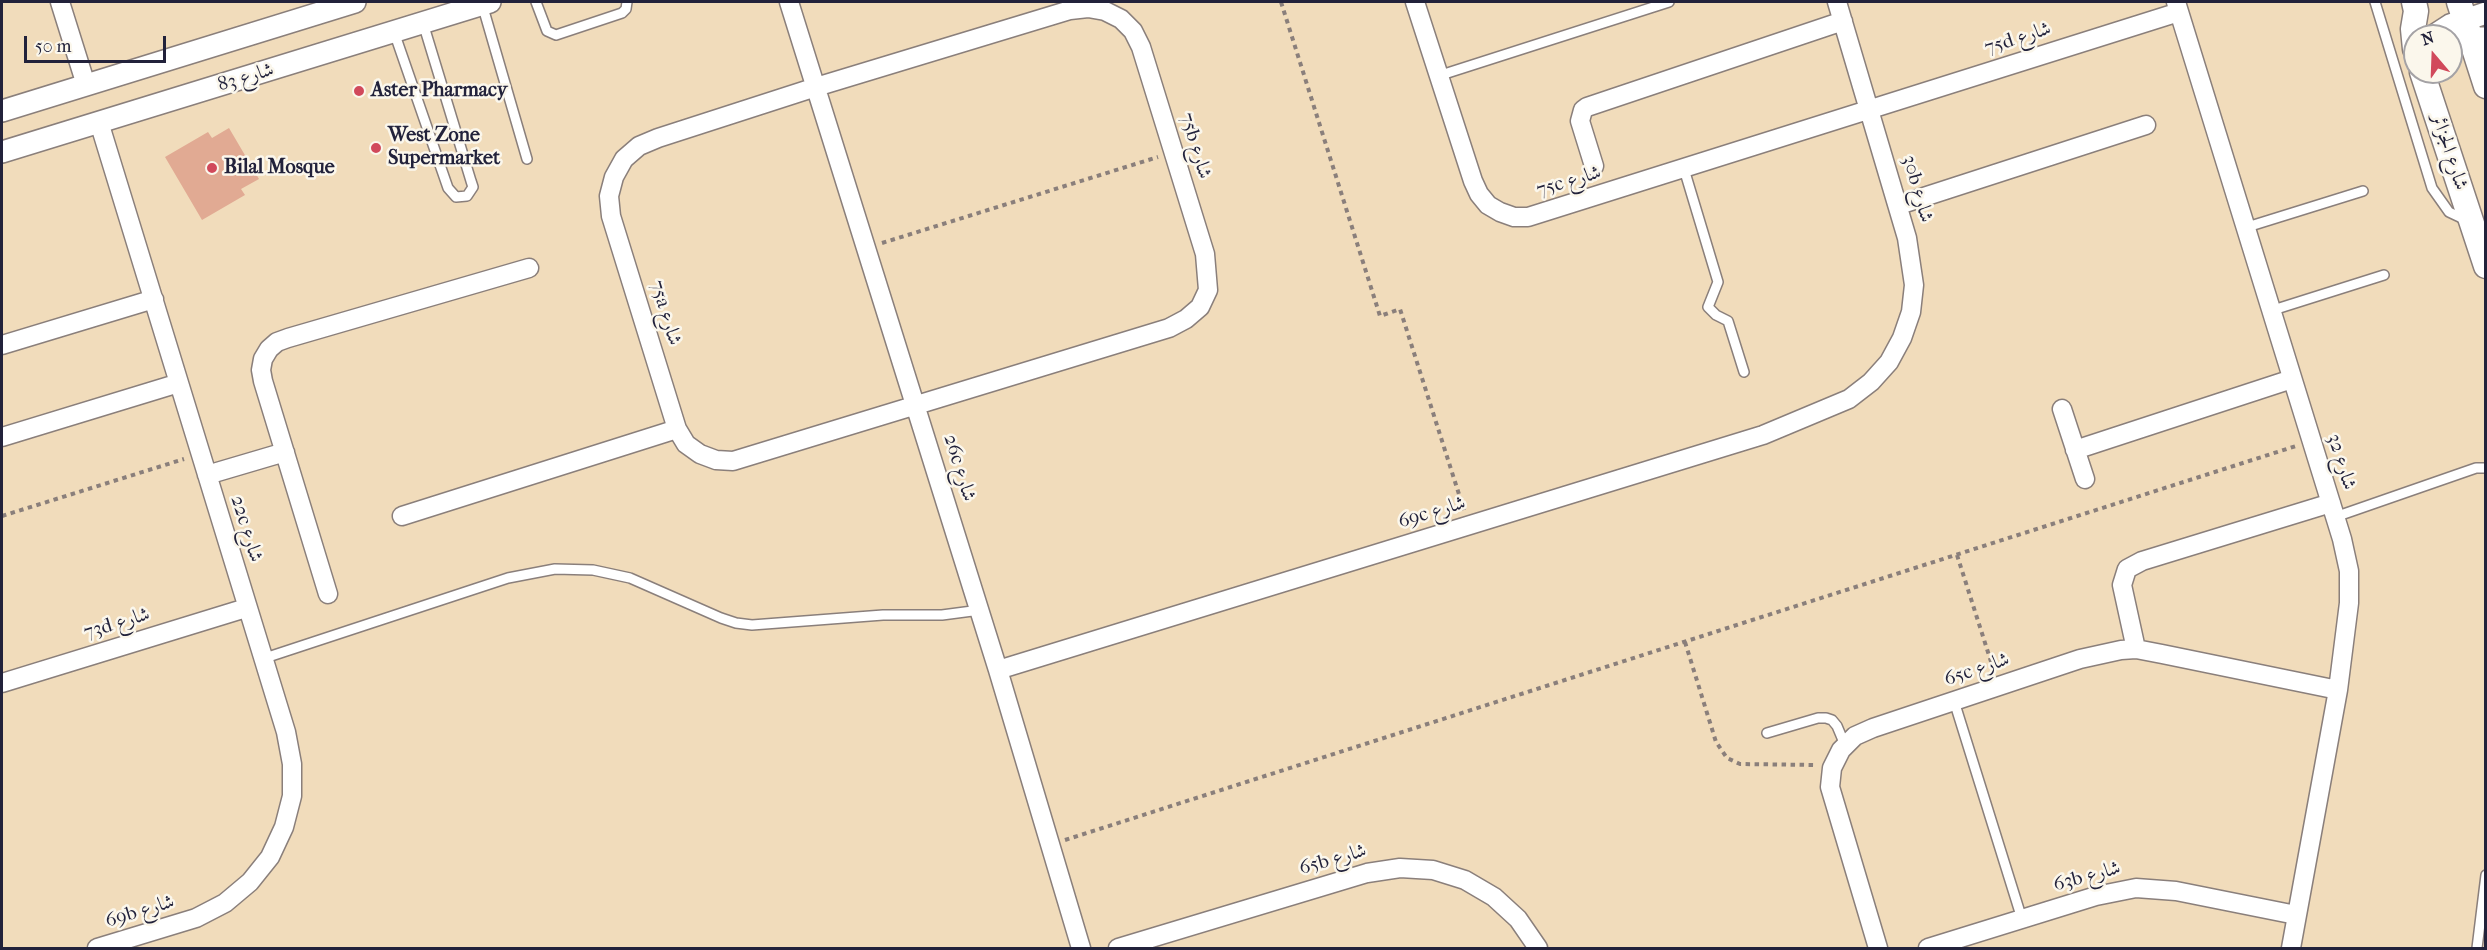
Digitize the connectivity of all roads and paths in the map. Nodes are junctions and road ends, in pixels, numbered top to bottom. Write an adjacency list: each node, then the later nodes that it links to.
1 (60, 2): 21 (street)
2 (536, 2): 3 (lane)
3 (627, 2)
4 (789, 2): 23 (street, 26c شارع)
5 (1281, 2): 62 (path)
6 (1415, 2): 19 (street, 75c شارع)
7 (1669, 2): 19 (lane)
8 (1837, 2): 14 (street, 30b شارع)
9 (2375, 2): 35 (lane)
10 (345, 3): 21 (street, شارع 83)
11 (486, 3): 15 (street, شارع 83); 30 (lane)
12 (2178, 7): 24 (street, 75d شارع); 36 (street, شارع 32)
13 (2414, 11): 16 (street)
14 (1843, 21): 24 (street, 30b شارع); 31 (street)
15 (423, 23): 17 (street, شارع 83); 17 (lane)
16 (2448, 24)
17 (394, 32): 26 (street, شارع 83)
18 (2463, 37): 22 (main road)
19 (1438, 76): 32 (street, 75c شارع)
20 (2426, 84): 35 (main road, شارع الجزائر)
21 (86, 85): 25 (street, شارع 83)
22 (2486, 86)
23 (816, 87): 29 (street, 75b شارع); 37 (street, 26c شارع); 50 (street, 75a شارع)
24 (1871, 110): 32 (street, 75c شارع); 34 (street, 30b شارع)
25 (2, 111)
26 (99, 122): 28 (street, شارع 83); 41 (street, 22c شارع)
27 (2146, 125): 34 (street)
28 (2, 152)
29 (1173, 152): 37 (path); 48 (street, 75b شارع)
30 (527, 159)
31 (1594, 166)
32 (1684, 169): 44 (lane)
33 (2363, 191): 36 (lane)
34 (1899, 206): 46 (street, 30b شارع)
35 (2473, 224): 38 (main road, شارع الجزائر)
36 (2244, 228): 42 (street, شارع 32)
37 (866, 248): 48 (street, 26c شارع)
38 (2486, 266)
39 (529, 268): 54 (street)
40 (2384, 275): 42 (lane)
41 (154, 299): 43 (street); 47 (street, 22c شارع)
42 (2270, 311): 45 (street, شارع 32)
43 (2, 345)
44 (1744, 372)
45 (2292, 379): 52 (street, شارع 32); 53 (street)
46 (1871, 382): 62 (street, 69c شارع)
47 (179, 383): 51 (street); 55 (street, 22c شارع)
48 (916, 406): 50 (street, 75a شارع); 66 (street, 26c شارع)
49 (2062, 409): 53 (street)
50 (677, 429): 61 (street)
51 (2, 437)
52 (2311, 441): 59 (street, شارع 32); 63 (path)
53 (2075, 450): 58 (street)
54 (285, 452): 57 (street); 64 (street)
55 (200, 454): 57 (street, 22c شارع); 60 (path)
56 (2486, 468): 59 (lane)
57 (207, 475): 65 (street, 22c شارع)
58 (2085, 479)
59 (2333, 510): 68 (street); 73 (street, شارع 32)
60 (2, 516)
61 (402, 516)
62 (1469, 525): 70 (street, 69c شارع)
63 (1957, 555): 67 (path); 72 (path)
64 (328, 594)
65 (246, 608): 69 (street, 22c شارع); 71 (street, 73d شارع)
66 (980, 610): 69 (lane); 70 (street, 26c شارع)
67 (1685, 642): 77 (path); 78 (path)
68 (2136, 649): 72 (street, 65c شارع); 73 (street, 65c شارع)
69 (262, 659): 81 (street, 22c شارع)
70 (998, 669): 78 (street, 26c شارع)
71 (2, 682)
72 (1999, 686): 74 (street, 65c شارع)
73 (2338, 690): 80 (street, شارع 32)
74 (1954, 701): 76 (street, 65c شارع); 82 (lane)
75 (1767, 733): 76 (lane)
76 (1845, 745): 77 (street, 65c شارع)
77 (1832, 768): 87 (street, 65c شارع)
78 (1050, 845): 84 (street, 26c شارع)
79 (2486, 875): 90 (lane)
80 (2296, 915): 82 (street, 63b شارع); 89 (street, شارع 32)
81 (196, 918): 83 (street, 69b شارع)
82 (2022, 919): 88 (street, 63b شارع)
83 (97, 948)
84 (1082, 948)
85 (1118, 948): 86 (street, 65b شارع)
86 (1538, 948)
87 (1878, 948)
88 (1928, 948)
89 (2291, 948)
90 (2477, 948)

